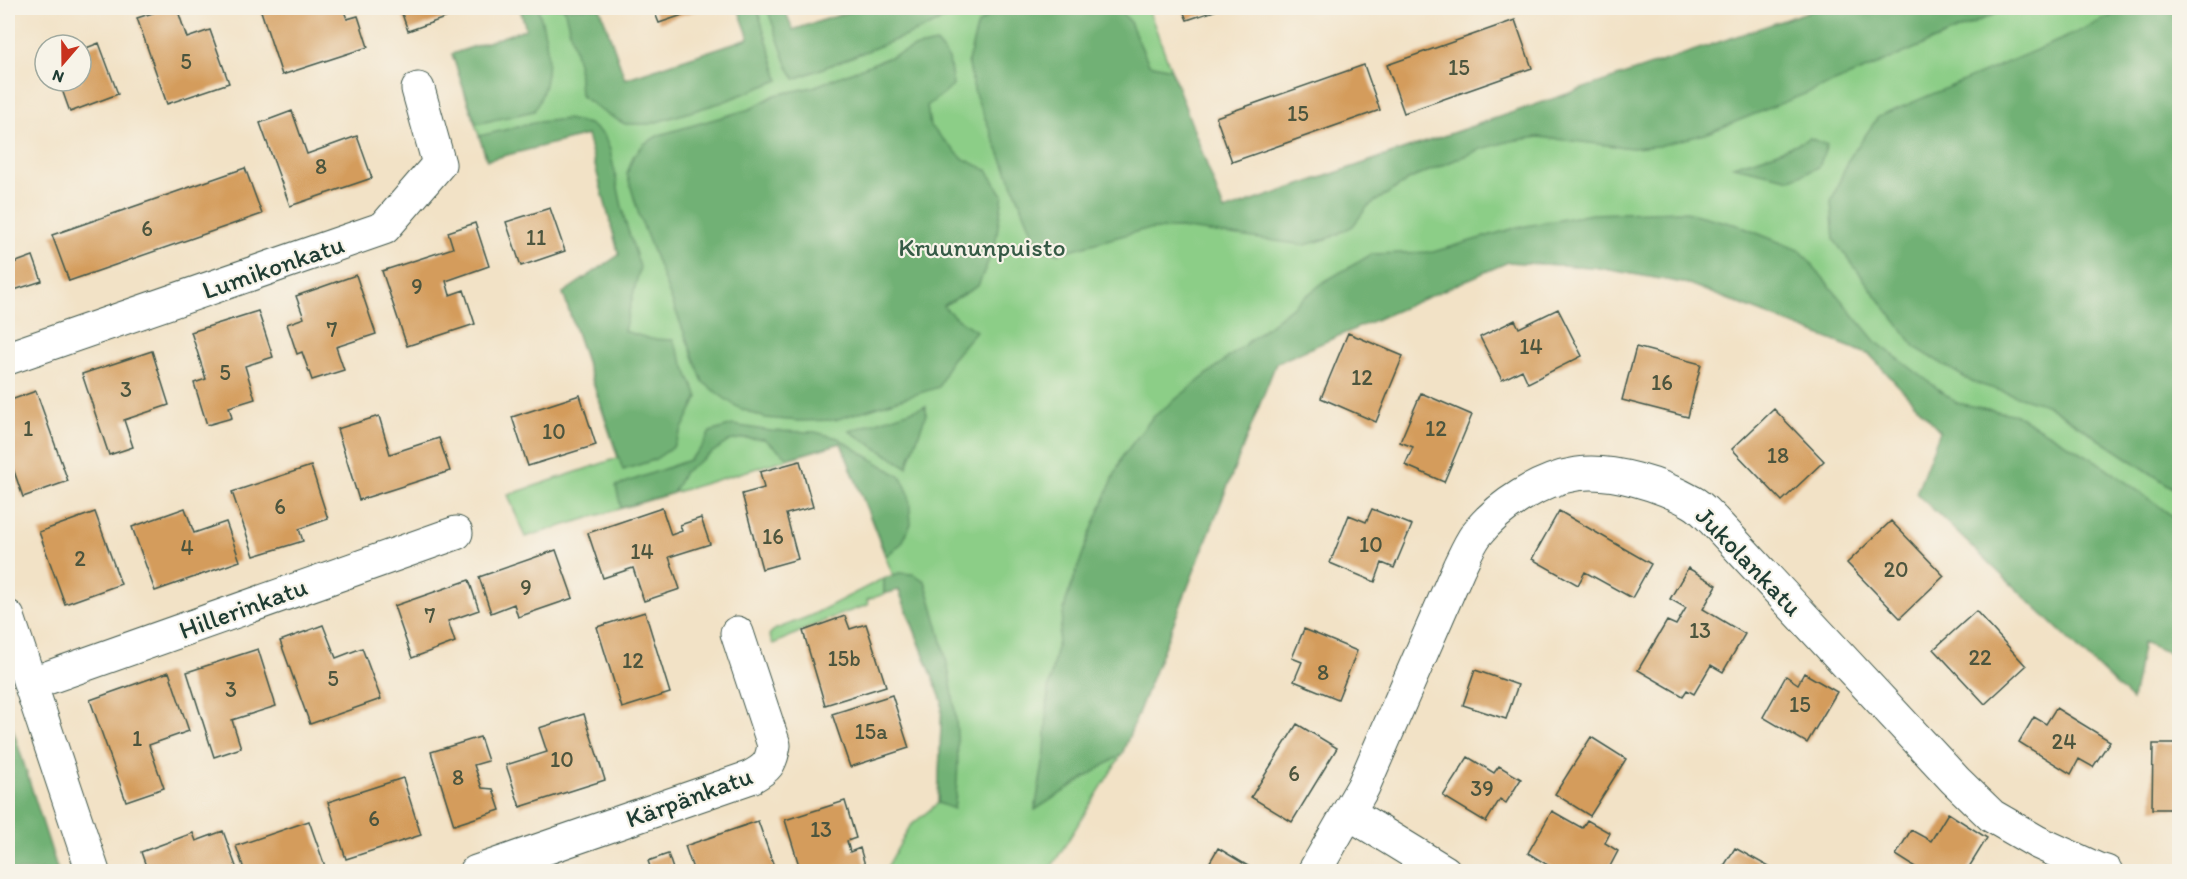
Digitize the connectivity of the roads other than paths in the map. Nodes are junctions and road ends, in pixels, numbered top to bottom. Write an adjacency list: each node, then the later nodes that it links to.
1 (418, 89): 2 (street, Lumikonkatu)
2 (8, 358)
3 (456, 533): 6 (street, Hillerinkatu)
4 (8, 617): 6 (street)
5 (737, 633): 9 (street, Kärpänkatu)
6 (30, 684): 8 (street)
7 (1348, 813): 10 (street, Jukolankatu); 11 (street); 12 (street, Jukolankatu)
8 (93, 872)
9 (476, 872)
10 (1314, 872)
11 (1445, 872)
12 (2106, 872)

